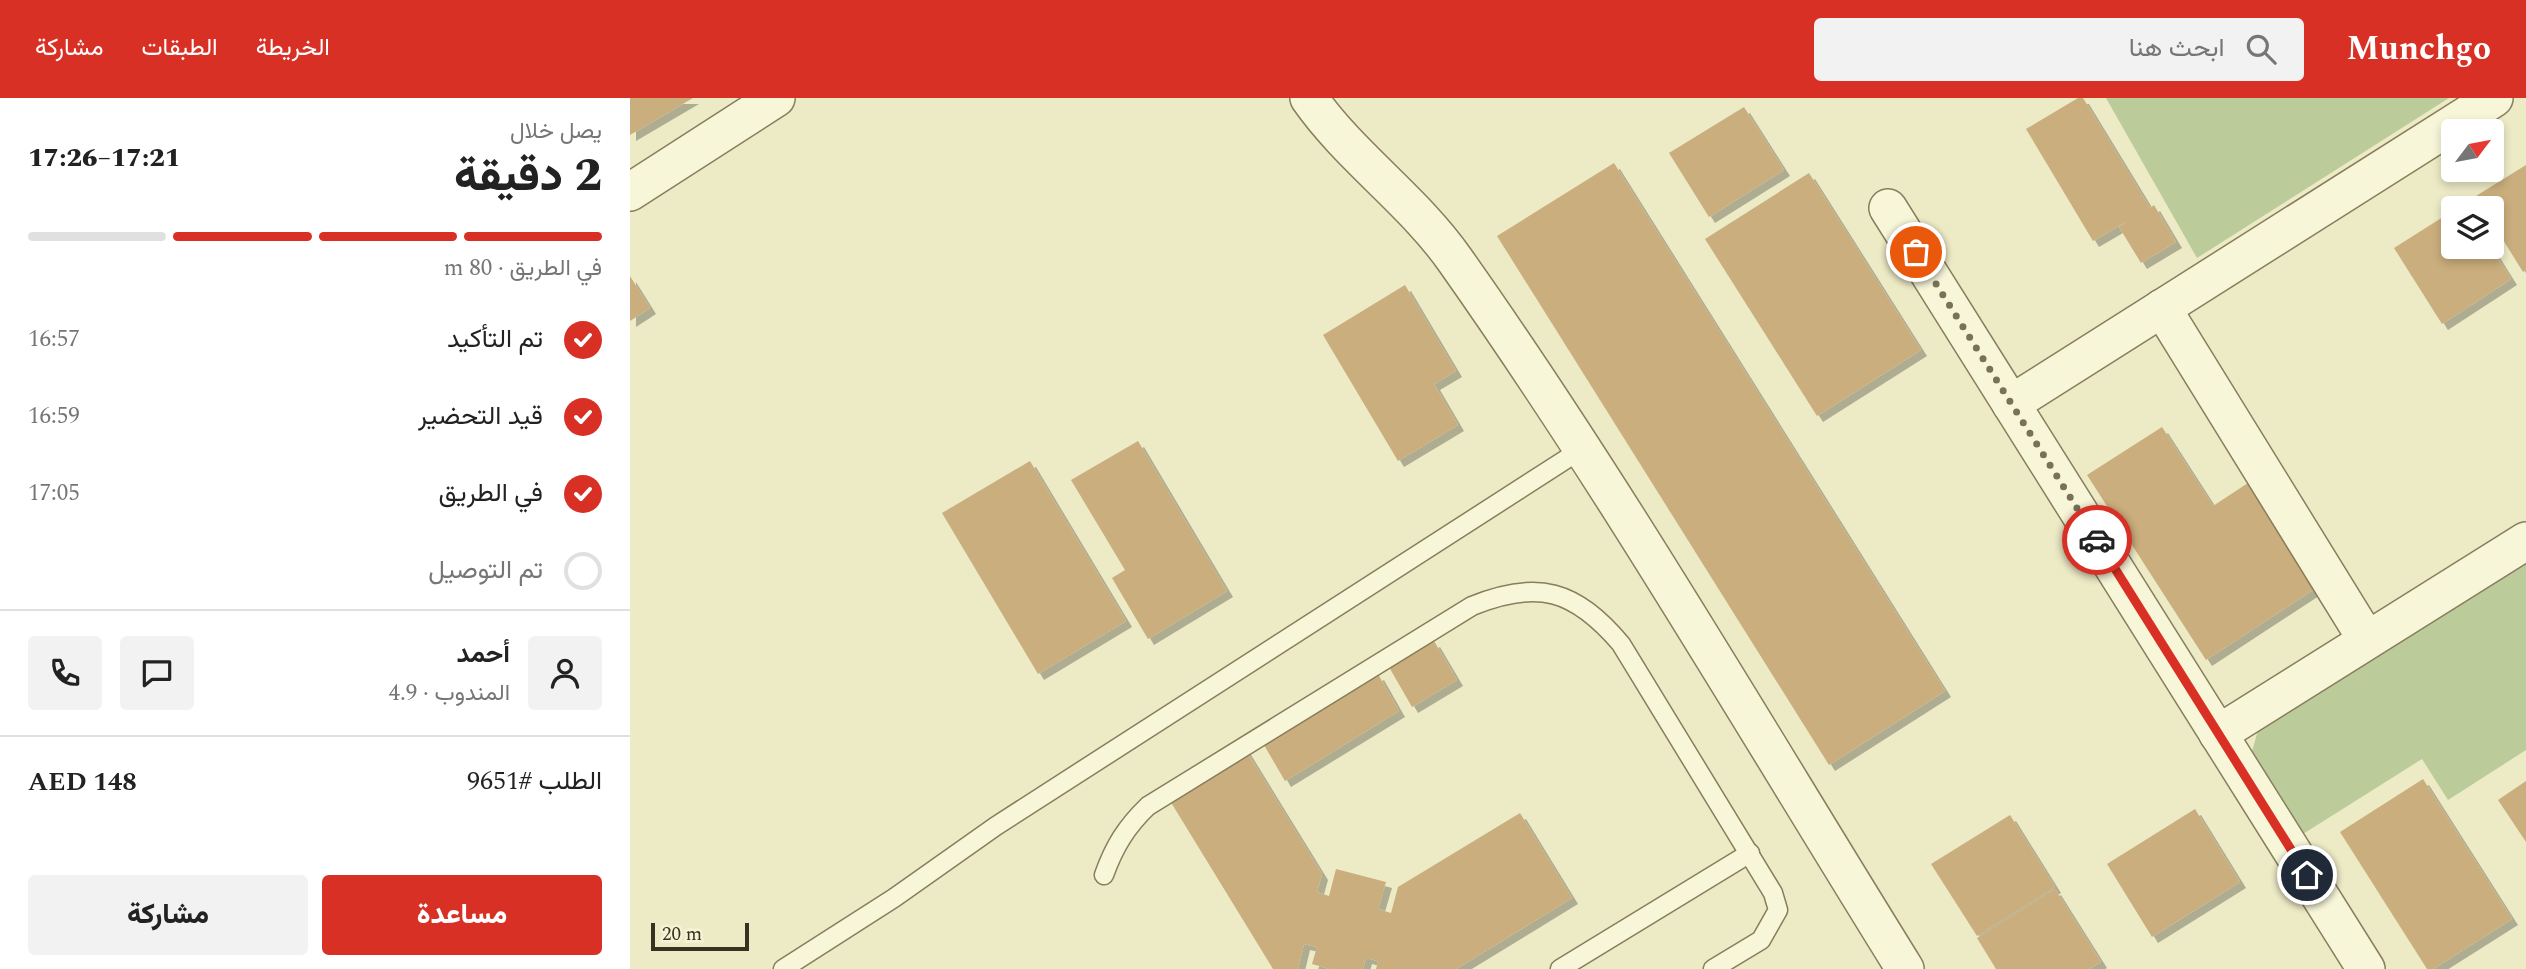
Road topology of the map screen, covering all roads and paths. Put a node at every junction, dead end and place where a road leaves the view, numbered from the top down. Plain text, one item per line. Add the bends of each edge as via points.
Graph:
1 (776, 98) edge
2 (1309, 98) edge
3 (2494, 98) edge
4 (630, 192) edge
5 (1888, 208) dead end
6 (2162, 309) junction
7 (2011, 404) junction
8 (1582, 449) junction
9 (2526, 541) edge
10 (2367, 640) junction
11 (2218, 734) junction
12 (1750, 853) junction
13 (1104, 875) dead end
14 (783, 969) edge
15 (1560, 969) edge
16 (1713, 969) edge
17 (1905, 969) edge
18 (2366, 969) edge

1 - 4 street
2 - 8 street via 1326,122 1421,217 1453,257
3 - 6 street
5 - 7 street
6 - 7 street
6 - 10 street
7 - 11 street
8 - 14 lane via 996,826
8 - 17 street
9 - 10 street
10 - 11 street
11 - 18 street
12 - 13 lane via 1620,644 1599,618 1570,599 1537,591 1503,593 1472,606 1148,806 1121,837
12 - 15 lane
12 - 16 lane via 1778,910 1761,940

